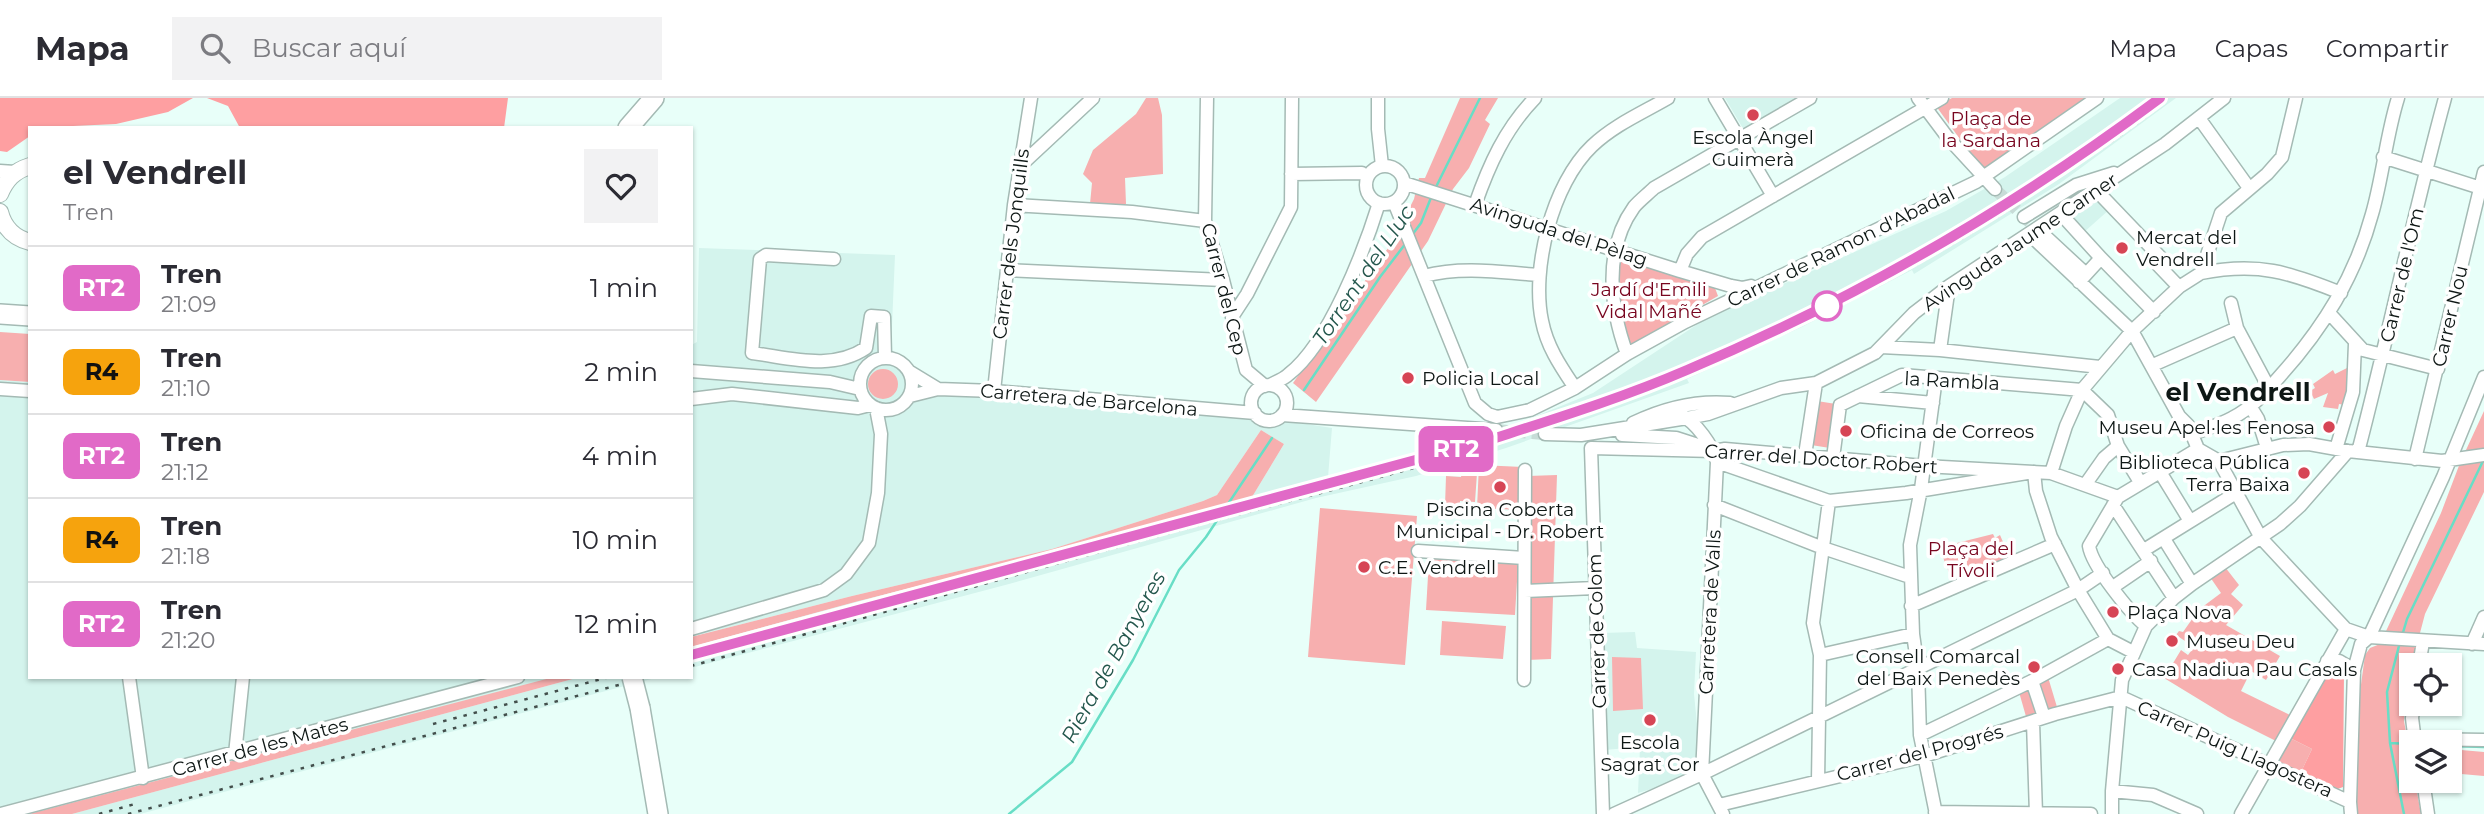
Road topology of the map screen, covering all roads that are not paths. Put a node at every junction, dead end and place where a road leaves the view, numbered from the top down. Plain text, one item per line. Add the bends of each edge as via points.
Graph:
1 (654, 98) edge
2 (666, 98) edge
3 (1031, 98) edge
4 (1093, 98) edge
5 (1207, 98) edge
6 (1292, 98) edge
7 (1378, 98) edge
8 (1535, 98) edge
9 (1668, 98) edge
10 (1715, 98) edge
11 (1810, 98) edge
12 (1942, 98) edge
13 (2096, 98) edge
14 (2224, 98) edge
15 (2296, 98) edge
16 (2398, 98) edge
17 (2445, 98) edge
18 (1922, 103) edge
19 (2199, 118) junction
20 (630, 126) edge
21 (648, 126) edge
22 (1740, 139) junction
23 (2383, 157) junction
24 (1020, 166) junction
25 (1382, 166) junction
26 (15, 170) edge
27 (2426, 170) junction
28 (2124, 171) junction
29 (1363, 173) dead end
30 (2484, 173) edge
31 (1291, 174) junction
32 (1983, 177) junction
33 (1410, 185) junction
34 (2249, 188) junction
35 (2482, 188) edge
36 (1994, 189) tunnel mouth
37 (2096, 190) junction
38 (0, 193) edge
39 (1773, 196) junction
40 (1394, 202) junction
41 (1379, 203) junction
42 (1014, 205) junction
43 (1475, 205) junction
44 (0, 212) edge
45 (2060, 213) junction
46 (2024, 217) dead end
47 (1205, 221) junction
48 (1549, 229) junction
49 (2029, 234) junction
50 (2045, 236) tunnel mouth
51 (28, 241) edge
52 (1617, 251) junction
53 (2101, 258) junction
54 (835, 259) dead end
55 (1007, 270) junction
56 (1680, 271) junction
57 (2201, 273) junction
58 (1539, 275) junction
59 (1424, 276) junction
60 (2082, 278) junction
61 (1223, 280) junction
62 (1713, 281) junction
63 (1768, 281) junction
64 (1949, 286) junction
65 (2179, 287) junction
66 (2341, 293) junction
67 (1732, 298) junction
68 (2231, 303) dead end
69 (2154, 312) junction
70 (0, 314) edge
71 (2330, 314) junction
72 (28, 316) edge
73 (1232, 317) junction
74 (0, 322) edge
75 (28, 325) edge
76 (2237, 328) junction
77 (2132, 331) junction
78 (2355, 344) junction
79 (1881, 346) junction
80 (1940, 350) junction
81 (752, 353) junction
82 (1627, 354) junction
83 (2383, 356) junction
84 (885, 358) junction
85 (2153, 365) junction
86 (2101, 367) junction
87 (2438, 369) junction
88 (693, 371) edge
89 (910, 372) junction
90 (862, 373) junction
91 (752, 374) junction
92 (1289, 374) junction
93 (2484, 377) edge
94 (1936, 378) junction
95 (830, 382) junction
96 (1816, 383) junction
97 (1267, 385) junction
98 (1575, 388) junction
99 (2269, 388) junction
100 (0, 389) edge
101 (860, 389) junction
102 (938, 389) junction
103 (2082, 390) junction
104 (28, 391) edge
105 (994, 391) junction
106 (910, 396) junction
107 (1858, 396) junction
108 (1285, 397) junction
109 (693, 399) edge
110 (1933, 403) junction
111 (873, 406) junction
112 (1253, 407) junction
113 (1707, 408) junction
114 (890, 410) junction
115 (2255, 413) junction
116 (1282, 415) junction
117 (1304, 416) junction
118 (1687, 418) junction
119 (1639, 420) junction
120 (2190, 429) junction
121 (1496, 430) tunnel mouth
122 (1619, 430) junction
123 (881, 434) junction
124 (1545, 435) tunnel mouth
125 (1581, 435) junction
126 (1698, 439) junction
127 (2118, 446) junction
128 (1591, 448) joint
129 (2267, 448) junction
130 (2197, 450) junction
131 (2348, 451) junction
132 (1805, 455) junction
133 (2484, 455) edge
134 (1715, 456) junction
135 (1833, 458) junction
136 (2453, 458) junction
137 (2415, 459) junction
138 (2217, 460) junction
139 (1924, 466) junction
140 (1525, 470) dead end
141 (2034, 472) junction
142 (2160, 472) junction
143 (2051, 473) junction
144 (2140, 482) junction
145 (2085, 485) junction
146 (1921, 489) junction
147 (2236, 493) junction
148 (1829, 501) junction
149 (2115, 501) junction
150 (1714, 505) junction
151 (2190, 521) junction
152 (2261, 538) junction
153 (2164, 539) junction
154 (2055, 544) junction
155 (1823, 548) junction
156 (1418, 551) dead end
157 (2147, 556) junction
158 (1524, 558) junction
159 (2103, 573) junction
160 (1910, 577) junction
161 (2192, 584) junction
162 (2113, 587) junction
163 (1595, 588) junction
164 (2078, 590) junction
165 (1525, 591) junction
166 (2174, 598) junction
167 (1911, 606) junction
168 (2484, 617) edge
169 (2146, 626) junction
170 (693, 628) edge
171 (2346, 629) junction
172 (1913, 634) junction
173 (2374, 637) junction
174 (2108, 639) junction
175 (2420, 641) junction
176 (2478, 644) edge
177 (2133, 652) junction
178 (2420, 653) edge
179 (1820, 655) junction
180 (2327, 661) junction
181 (1917, 669) junction
182 (2354, 670) junction
183 (129, 679) edge
184 (243, 679) edge
185 (633, 679) edge
186 (504, 680) edge
187 (1524, 680) dead end
188 (2032, 681) junction
189 (2120, 697) junction
190 (1818, 716) junction
191 (2039, 720) junction
192 (1920, 735) junction
193 (2462, 740) edge
194 (2484, 740) edge
195 (234, 754) junction
196 (1924, 756) junction
197 (2268, 764) junction
198 (1702, 774) junction
199 (143, 778) junction
200 (1818, 781) junction
201 (2112, 791) junction
202 (2425, 793) edge
203 (2350, 808) edge
204 (1721, 809) edge
205 (1936, 813) edge
206 (2036, 813) edge
207 (1, 814) edge
208 (658, 814) edge
209 (1603, 814) edge
210 (1614, 814) edge
211 (2091, 814) edge
212 (2112, 814) edge
213 (2197, 814) edge
214 (2241, 814) edge
215 (2428, 814) edge

1 - 20 highway
2 - 21 highway
3 - 24 street, Carrer dels Jonquills
4 - 24 street
5 - 47 street, Carrer del Cep
6 - 31 street
7 - 25 street
8 - 43 street via 1500,145
9 - 48 street via 1615,127 1591,147 1573,169
10 - 22 street
11 - 22 street
12 - 18 street
13 - 32 street, Carrer de Ramon d'Abadal
14 - 19 street, Avinguda Jaume Carner
15 - 34 street via 2282,157
16 - 23 street
17 - 27 street, Carrer de l'Om
18 - 32 street
18 - 39 street
19 - 28 street, Avinguda Jaume Carner
19 - 34 street
22 - 39 street
22 - 52 street via 1654,188 1626,220
23 - 27 street
23 - 66 street via 2372,214
24 - 42 street, Carrer dels Jonquills
25 - 33 street via 1394,168
25 - 41 street via 1366,180 1367,192
26 - 38 main road
27 - 35 street
27 - 83 street, Carrer de l'Om
28 - 37 street, Avinguda Jaume Carner
28 - 46 street via 2076,185
29 - 31 street
30 - 35 street, Carrer Nou
31 - 73 street via 1291,207
32 - 36 street
32 - 63 street, Carrer de Ramon d'Abadal
33 - 40 street
33 - 43 street, Avinguda del Pèlag
34 - 57 street via 2221,213
35 - 87 street, Carrer Nou
37 - 45 street, Avinguda Jaume Carner
37 - 65 street via 2163,260 2158,265
39 - 56 street via 1702,237
40 - 41 street
40 - 59 street, Carrer de Ramon d'Abadal
41 - 92 street via 1346,290 1320,336
42 - 47 street
42 - 55 street, Carrer dels Jonquills
43 - 48 street, Avinguda del Pèlag
44 - 51 main road via 10,232
45 - 49 street, Avinguda Jaume Carner
45 - 53 street
47 - 61 street, Carrer del Cep
48 - 52 street, Avinguda del Pèlag
48 - 58 street
49 - 60 street
49 - 64 street, Avinguda Jaume Carner
50 - 60 street
52 - 56 street, Avinguda del Pèlag
52 - 82 street via 1613,305
53 - 60 street
53 - 69 street
54 - 81 street via 766,255 760,259
55 - 61 street
55 - 105 street, Carrer dels Jonquills
56 - 62 street, Avinguda del Pèlag
57 - 65 street
57 - 66 street via 2276,270
58 - 59 street via 1444,270
58 - 98 street via 1542,321 1549,344
59 - 98 street, Carrer de Ramon d'Abadal via 1481,410 1497,417 1530,410
60 - 77 street
61 - 73 street, Carrer del Cep
62 - 63 street, Avinguda del Pèlag via 1742,288
62 - 67 street, Avinguda del Pèlag
63 - 67 street, Carrer de Ramon d'Abadal
64 - 79 street, Avinguda Jaume Carner
64 - 80 street
65 - 69 street
66 - 71 street
67 - 82 street, Carrer de Ramon d'Abadal
68 - 76 street
69 - 77 street
70 - 72 highway
71 - 78 street
71 - 99 street
73 - 97 street, Carrer del Cep via 1245,370
74 - 75 main road
76 - 85 street
76 - 99 street
77 - 85 street
77 - 86 street
78 - 83 street
78 - 131 street
79 - 80 street, la Rambla
79 - 96 street, Avinguda Jaume Carner
80 - 86 street, la Rambla
81 - 84 street via 831,362 853,357 866,348 871,316 884,317
81 - 91 street
82 - 98 street, Carrer de Ramon d'Abadal
83 - 87 street
83 - 131 street, Carrer de l'Om
84 - 89 street via 895,359
84 - 90 street via 867,365
85 - 120 street
86 - 103 street
87 - 137 street, Carrer Nou
88 - 91 street
89 - 102 street, Carretera de Barcelona
89 - 106 street
90 - 95 street
90 - 101 street
91 - 95 street
92 - 97 street
92 - 108 street
93 - 136 street
94 - 103 street, la Rambla
94 - 107 street, la Rambla via 1902,374
94 - 110 street
95 - 101 street
96 - 113 street, Avinguda Jaume Carner
96 - 132 street
97 - 108 street
97 - 112 street via 1255,391
99 - 115 street
100 - 104 street
101 - 111 street
102 - 105 street, Carretera de Barcelona
102 - 106 street, Carretera de Barcelona
103 - 127 street via 2108,415
103 - 143 street
105 - 112 street, Carretera de Barcelona via 1240,411
106 - 114 street via 902,406
107 - 110 street
107 - 135 street, la Rambla via 1840,405
108 - 116 street
108 - 117 street
109 - 111 street via 732,394
110 - 139 street
111 - 114 street
111 - 123 street
112 - 116 street via 1268,421
113 - 118 street
113 - 119 street via 1670,408
113 - 126 street
114 - 123 street
115 - 120 street
115 - 129 street
116 - 117 street
117 - 121 street
118 - 119 street via 1669,415
118 - 122 street
118 - 126 street via 1687,429
119 - 122 street
120 - 130 street
122 - 125 street
123 - 170 street via 878,494 869,543 846,575 824,590
124 - 125 street
125 - 126 street
126 - 134 street
127 - 144 street
127 - 145 street
128 - 134 street, Carrer del Doctor Robert
128 - 163 street, Carrer de Colom
129 - 131 street via 2309,444
129 - 138 street
130 - 138 street
130 - 142 street
131 - 137 street
131 - 152 street via 2300,506
132 - 134 street, Carrer del Doctor Robert via 1725,449
132 - 135 street, Carrer del Doctor Robert
133 - 136 street
134 - 148 street
134 - 150 street, Carretera de Valls
135 - 139 street, Carrer del Doctor Robert
136 - 137 street
136 - 173 street
138 - 147 street
139 - 141 street, Carrer del Doctor Robert
139 - 146 street
140 - 158 street
141 - 143 street, Carrer del Doctor Robert
141 - 146 street
141 - 154 street
142 - 144 street
142 - 151 street
143 - 145 street, Carrer del Doctor Robert
144 - 149 street
145 - 149 street, Carrer del Doctor Robert
146 - 148 street
146 - 160 street via 1910,545
147 - 151 street
147 - 152 street
148 - 155 street
149 - 157 street
149 - 159 street via 2089,546
150 - 155 street
150 - 198 street, Carretera de Valls
151 - 153 street
152 - 161 street
152 - 171 street
153 - 157 street
153 - 161 street
154 - 164 street
154 - 167 street
155 - 160 street
155 - 179 street via 1813,623
156 - 158 street
157 - 162 street
157 - 166 street
158 - 165 street
159 - 162 street
159 - 164 street
160 - 167 street
161 - 166 street
162 - 169 street
163 - 165 street
163 - 209 street, Carrer de Colom
164 - 174 street
164 - 181 street
165 - 187 street
166 - 169 street
167 - 172 street
168 - 176 street
169 - 177 street
171 - 173 street
171 - 180 street
172 - 179 street
172 - 181 street
173 - 175 street
173 - 182 street via 2361,644
174 - 177 street
174 - 188 street
175 - 176 street
175 - 178 street
177 - 189 street
179 - 190 street
180 - 182 street via 2339,661
180 - 197 street
181 - 190 street
181 - 192 street
182 - 203 street
183 - 199 street
184 - 195 street
185 - 208 highway, bridge
186 - 195 street, Carrer de les Mates
188 - 191 street
188 - 192 street
189 - 191 street, Carrer del Progrés
189 - 197 street, Carrer Puig Llagostera
189 - 201 street
190 - 198 street
190 - 200 street
191 - 196 street, Carrer del Progrés
191 - 206 street
192 - 196 street
193 - 194 street
195 - 199 street, Carrer de les Mates
196 - 200 street, Carrer del Progrés
196 - 205 street
197 - 203 street, Carrer Puig Llagostera
197 - 214 street
198 - 204 street
198 - 210 street
199 - 207 street, Carrer de les Mates
200 - 204 street, Carrer del Progrés
201 - 212 street
201 - 213 street via 2153,795
202 - 215 street
205 - 206 street
206 - 211 street

